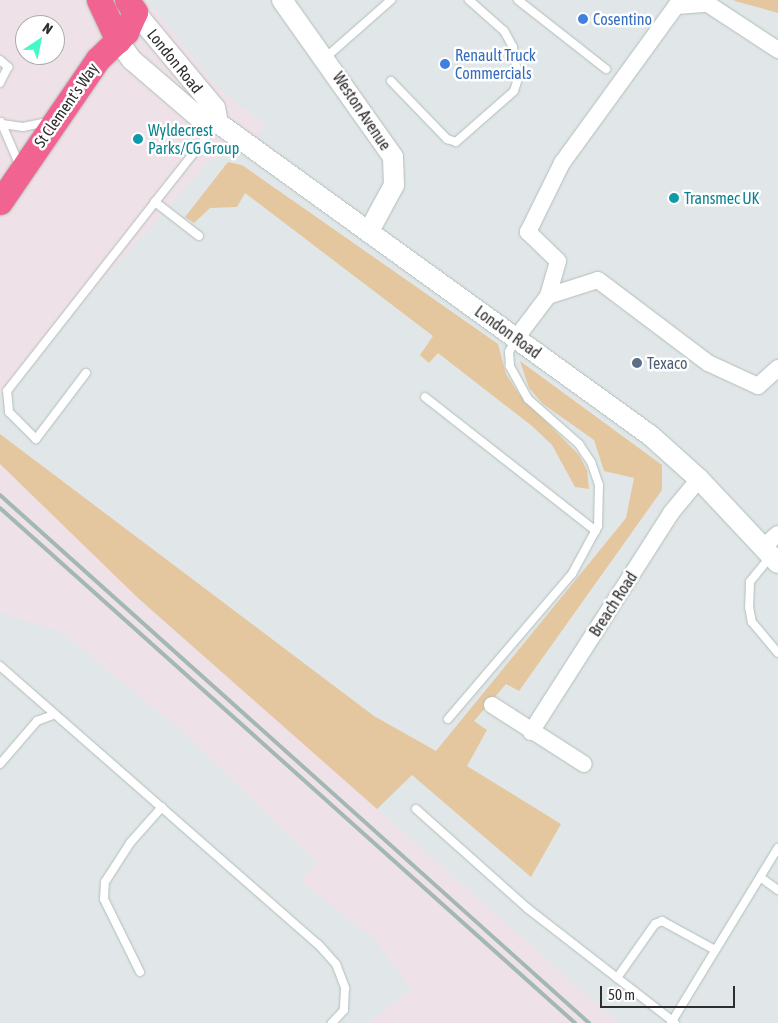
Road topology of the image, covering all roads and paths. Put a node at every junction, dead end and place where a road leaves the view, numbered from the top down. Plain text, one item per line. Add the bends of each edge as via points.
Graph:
1 (99, 0) edge
2 (282, 0) edge
3 (391, 0) edge
4 (469, 0) edge
5 (518, 0) edge
6 (131, 6) edge
7 (118, 41) junction
8 (778, 50) edge
9 (325, 58) junction
10 (0, 60) edge
11 (606, 69) dead end
12 (391, 81) dead end
13 (0, 83) edge
14 (56, 118) junction
15 (1, 123) edge
16 (218, 123) junction
17 (21, 171) junction
18 (0, 202) edge
19 (155, 202) junction
20 (369, 231) junction
21 (199, 236) dead end
22 (548, 296) junction
23 (516, 337) junction
24 (778, 368) edge
25 (86, 373) dead end
26 (425, 396) dead end
27 (699, 479) junction
28 (596, 531) junction
29 (773, 550) edge
30 (778, 653) edge
31 (0, 666) edge
32 (492, 705) dead end
33 (54, 715) junction
34 (448, 719) dead end
35 (531, 732) junction
36 (0, 764) edge
37 (584, 764) dead end
38 (162, 807) junction
39 (416, 809) dead end
40 (778, 848) edge
41 (760, 877) junction
42 (778, 890) edge
43 (716, 950) junction
44 (140, 972) dead end
45 (617, 978) junction
46 (673, 1022) edge
47 (332, 1023) edge

1 - 7 main road, London Road
2 - 9 street, Weston Avenue
3 - 9 lane
4 - 12 lane via 504,30 513,46 518,79 514,91 456,142 447,139
5 - 11 lane
6 - 7 main road, St Clement's Way
6 - 16 street, London Road via 215,108
7 - 14 main road, St Clement's Way via 98,59
7 - 16 street, London Road via 132,60 204,122
8 - 22 street via 708,4 676,6 562,163 528,232 558,261
9 - 20 street, Weston Avenue via 393,157 394,185
10 - 13 lane via 8,67
14 - 15 lane via 23,127
14 - 17 main road, St Clement's Way
15 - 17 lane
16 - 19 lane
16 - 20 street, London Road
17 - 18 main road, St Clement's Way
19 - 21 lane
19 - 25 lane via 7,391 9,412 36,439
20 - 23 street, London Road
22 - 23 street
22 - 24 street via 598,280 708,363 758,386
23 - 27 street, London Road via 651,436
23 - 28 lane via 510,352 510,366 528,400 579,444 591,462 599,485
26 - 28 lane
27 - 29 street, London Road
27 - 35 street, Breach Road via 671,512
28 - 34 lane via 572,574
29 - 30 lane via 753,576 748,596 752,622
31 - 33 lane
32 - 35 street
33 - 36 lane via 38,721
33 - 38 lane
35 - 37 street
38 - 44 lane via 130,843 104,882 104,899
38 - 47 lane via 336,964 345,988 344,1010
39 - 45 lane via 527,908
40 - 41 lane
41 - 42 lane
41 - 43 lane
43 - 45 lane via 662,921 655,924
43 - 46 lane
45 - 46 lane

